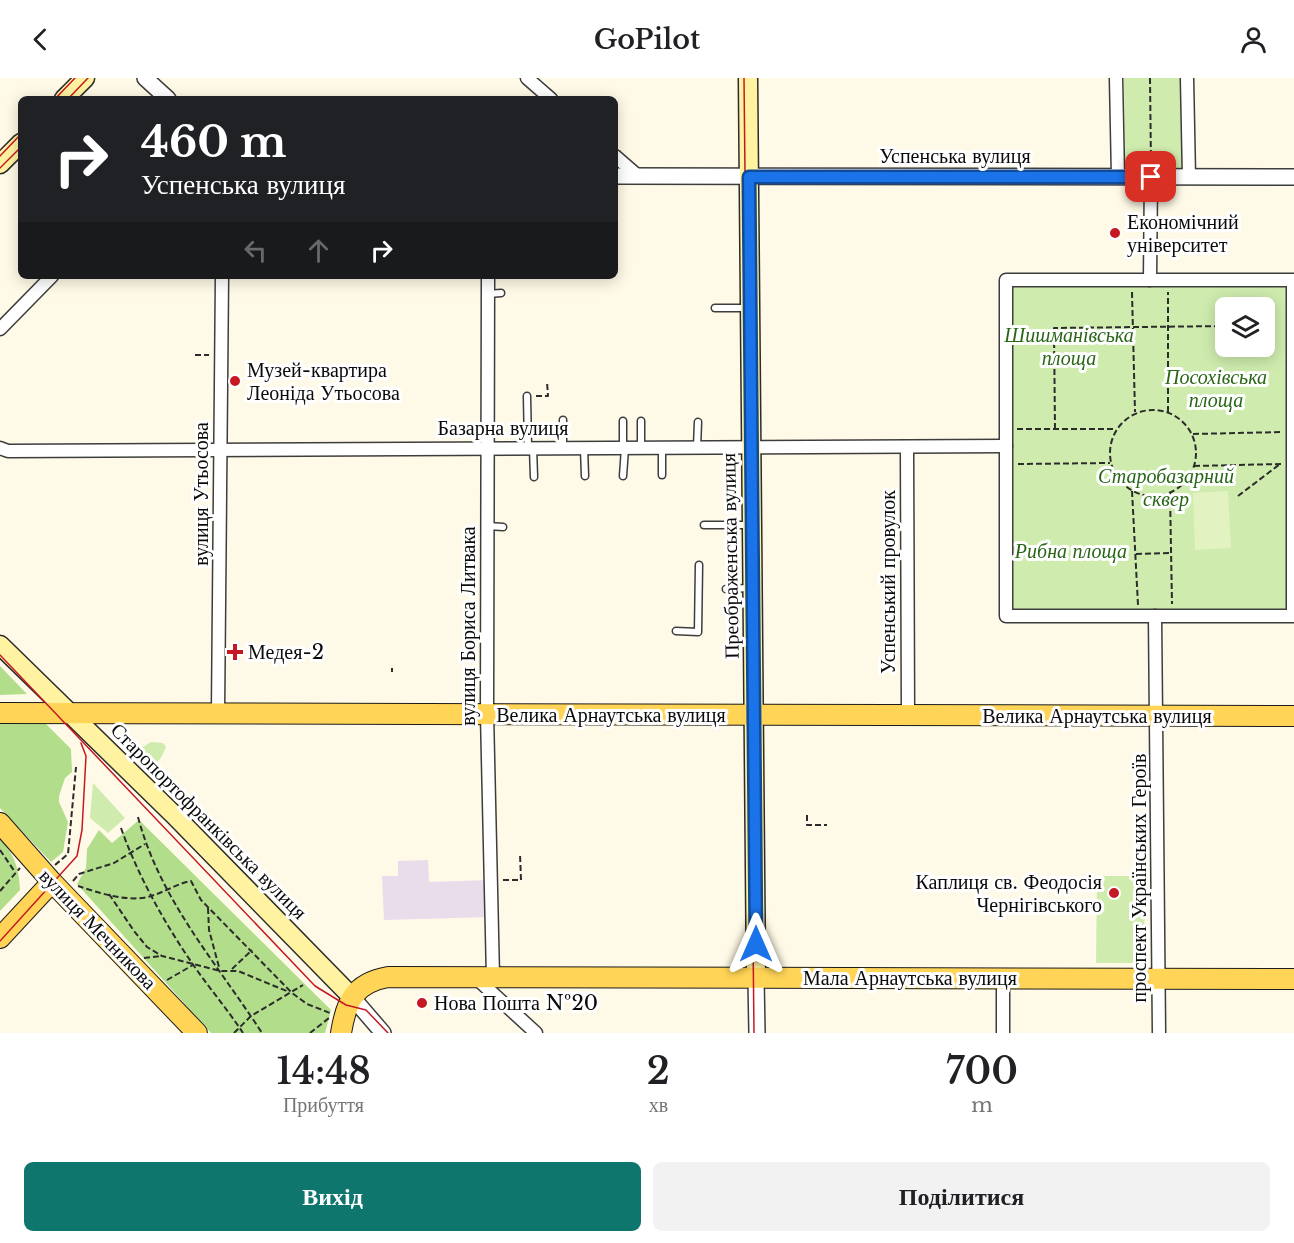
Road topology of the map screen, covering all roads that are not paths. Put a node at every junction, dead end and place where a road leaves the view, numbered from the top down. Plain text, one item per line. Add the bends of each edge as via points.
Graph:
1 (85, 78) edge
2 (145, 78) edge
3 (527, 78) edge
4 (748, 78) edge
5 (1116, 78) edge
6 (1187, 78) edge
7 (67, 96) edge
8 (165, 96) edge
9 (548, 96) edge
10 (18, 146) edge
11 (618, 159) edge
12 (0, 164) edge
13 (618, 176) edge
14 (638, 176) junction
15 (749, 177) junction
16 (1118, 177) junction
17 (1151, 177) junction
18 (1189, 177) junction
19 (1294, 177) edge
20 (49, 279) edge
21 (222, 279) edge
22 (488, 279) edge
23 (1150, 280) junction
24 (501, 293) dead end
25 (488, 294) junction
26 (715, 308) dead end
27 (750, 308) junction
28 (0, 329) edge
29 (527, 396) road end
30 (563, 420) dead end
31 (623, 421) dead end
32 (641, 421) dead end
33 (698, 422) dead end
34 (1293, 439) edge
35 (1006, 446) junction
36 (488, 447) junction
37 (530, 447) junction
38 (563, 447) junction
39 (907, 447) junction
40 (0, 448) edge
41 (220, 448) junction
42 (584, 448) junction
43 (624, 448) junction
44 (641, 448) junction
45 (662, 448) junction
46 (698, 448) junction
47 (751, 448) junction
48 (1293, 464) edge
49 (662, 475) dead end
50 (585, 476) dead end
51 (623, 476) dead end
52 (534, 477) dead end
53 (704, 525) dead end
54 (752, 525) junction
55 (488, 526) junction
56 (503, 526) dead end
57 (699, 564) dead end
58 (753, 588) junction
59 (726, 589) dead end
60 (1155, 616) junction
61 (676, 632) dead end
62 (0, 645) edge
63 (218, 712) junction
64 (0, 713) edge
65 (68, 713) junction
66 (487, 714) junction
67 (754, 716) junction
68 (908, 716) junction
69 (1158, 716) junction
70 (1294, 716) edge
71 (0, 823) edge
72 (54, 873) junction
73 (0, 938) edge
74 (484, 977) junction
75 (1003, 977) junction
76 (1160, 977) junction
77 (756, 979) junction
78 (1294, 979) edge
79 (352, 997) junction
80 (197, 1033) edge
81 (341, 1033) edge
82 (383, 1033) edge
83 (536, 1033) edge
84 (757, 1033) edge
85 (1003, 1033) edge
86 (1159, 1033) edge

1 - 7 main road
2 - 8 street
3 - 9 street
4 - 15 main road, Преображенська вулиця
5 - 16 street
6 - 18 street
10 - 12 main road
11 - 14 street
13 - 14 street, Успенська вулиця
14 - 15 street, Успенська вулиця
15 - 16 street, Успенська вулиця
15 - 27 main road, Преображенська вулиця
16 - 17 street, Успенська вулиця
17 - 18 street, Успенська вулиця
17 - 23 street
18 - 19 street, Успенська вулиця
20 - 28 street
21 - 41 street, вулиця Утьосова
22 - 25 street, вулиця Бориса Литвака
23 - 34 street via 1293,280
23 - 35 street via 1006,280
24 - 25 lane
25 - 36 street, вулиця Бориса Литвака
26 - 27 lane
27 - 47 main road, Преображенська вулиця
29 - 37 lane
30 - 38 lane
31 - 43 lane
32 - 44 lane
33 - 46 lane
34 - 48 street
35 - 39 street, Базарна вулиця
35 - 60 street via 1006,616
36 - 37 street, Базарна вулиця
36 - 41 street, Базарна вулиця
36 - 55 street, вулиця Бориса Литвака
37 - 38 street, Базарна вулиця
37 - 52 lane
38 - 42 street, Базарна вулиця
39 - 47 street, Базарна вулиця
39 - 68 street, Успенський провулок
40 - 41 street, Базарна вулиця
41 - 63 street, вулиця Утьосова
42 - 43 street, Базарна вулиця
42 - 50 lane
43 - 44 street, Базарна вулиця
43 - 51 lane
44 - 45 street, Базарна вулиця
45 - 46 street, Базарна вулиця
45 - 49 lane
46 - 47 street, Базарна вулиця
47 - 54 main road, Преображенська вулиця
48 - 60 street via 1293,616
53 - 54 lane
54 - 58 main road, Преображенська вулиця
55 - 56 lane
55 - 66 street, вулиця Бориса Литвака via 493,563
57 - 61 lane via 702,588 698,632
58 - 59 lane
58 - 67 main road, Преображенська вулиця
60 - 69 street, проспект Українських Героїв
62 - 65 main road, Старопортофранківська вулиця
63 - 65 main road, Велика Арнаутська вулиця
63 - 66 main road, Велика Арнаутська вулиця
64 - 65 main road, Велика Арнаутська вулиця
65 - 79 main road, Старопортофранківська вулиця
66 - 67 main road, Велика Арнаутська вулиця
66 - 74 street, вулиця Бориса Литвака via 491,880
67 - 68 main road, Велика Арнаутська вулиця
67 - 77 main road, Преображенська вулиця
68 - 69 main road, Велика Арнаутська вулиця
69 - 70 main road, Велика Арнаутська вулиця
69 - 76 street, проспект Українських Героїв
71 - 72 main road, вулиця Мечникова via 30,857
72 - 73 main road
72 - 80 main road, вулиця Мечникова
74 - 77 main road, Мала Арнаутська вулиця
74 - 79 main road, Мала Арнаутська вулиця via 388,977 370,982
74 - 83 street
75 - 76 main road, Мала Арнаутська вулиця
75 - 77 main road, Мала Арнаутська вулиця
75 - 85 street
76 - 78 main road, Мала Арнаутська вулиця
76 - 86 street, проспект Українських Героїв
77 - 84 street, Преображенська вулиця
79 - 81 main road via 346,1005
79 - 82 street, Старопортофранківська вулиця

